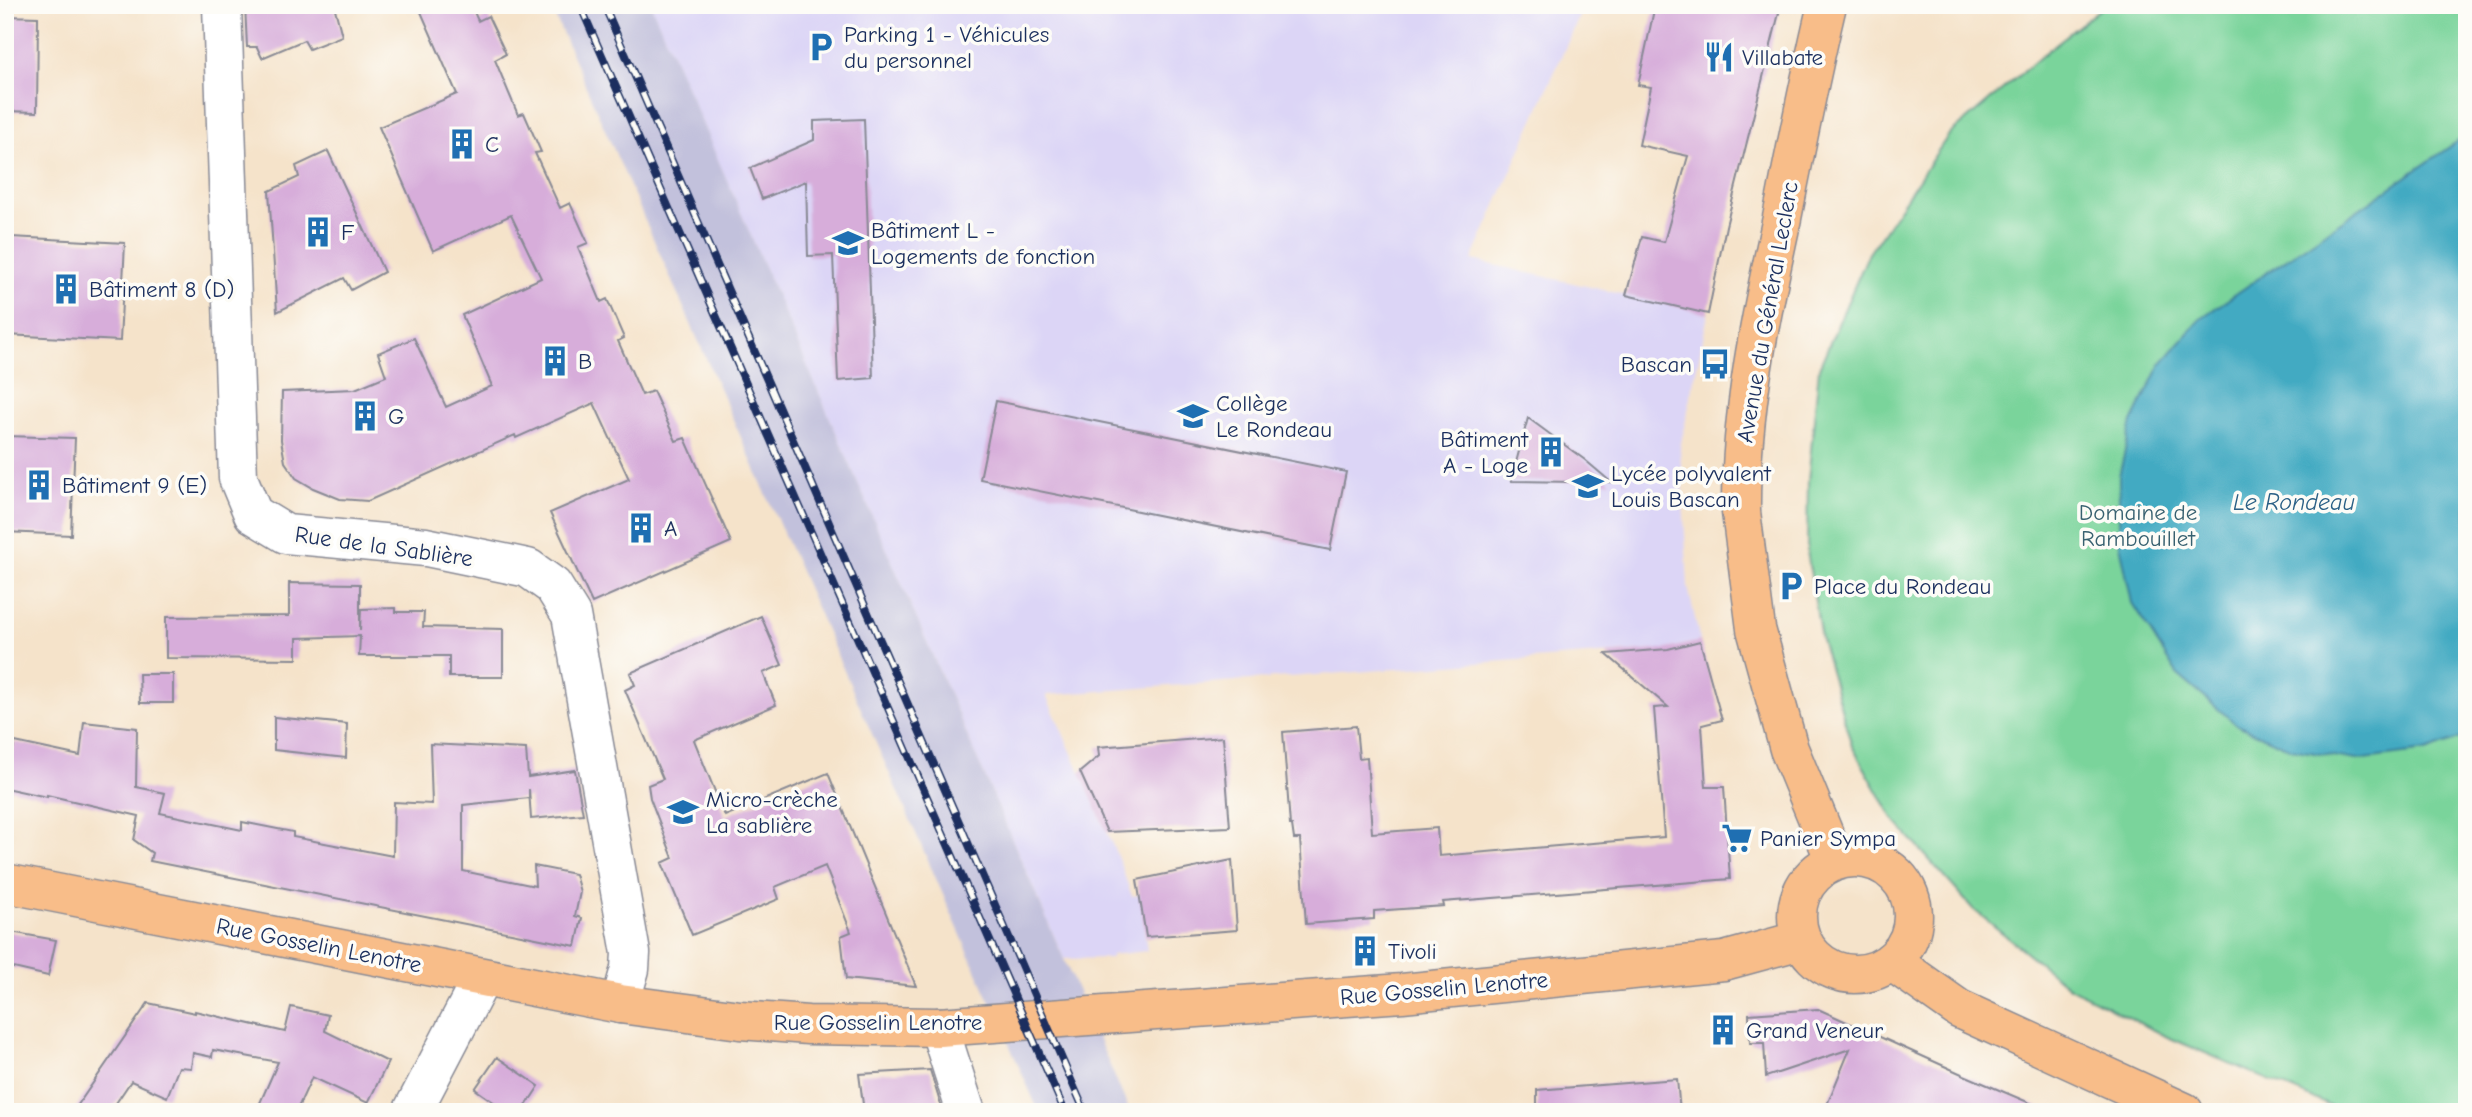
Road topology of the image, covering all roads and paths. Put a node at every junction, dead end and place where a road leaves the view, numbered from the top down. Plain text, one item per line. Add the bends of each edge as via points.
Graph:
1 (222, 5) edge
2 (1827, 5) edge
3 (1835, 861) junction
4 (5, 883) edge
5 (1801, 940) junction
6 (1891, 961) junction
7 (482, 978) junction
8 (620, 1004) junction
9 (939, 1027) junction
10 (412, 1112) edge
11 (966, 1112) edge
12 (2184, 1112) edge

1 - 8 street, Rue de la Sablière via 238,478 253,514 286,534 426,547 527,568 553,586 570,615 631,953
2 - 3 main road, Avenue du Général Leclerc via 1751,380 1741,503 1756,629 1789,748
3 - 5 main road via 1806,884 1798,901
3 - 6 main road via 1874,861 1891,870 1904,885 1912,903 1912,921 1908,940
4 - 7 main road, Rue Gosselin Lenotre
5 - 6 main road via 1826,968 1845,974 1864,974
5 - 9 main road, Rue Gosselin Lenotre via 1724,961 1402,993
6 - 12 main road via 1959,1009
7 - 8 main road, Rue Gosselin Lenotre
7 - 10 street
8 - 9 main road, Rue Gosselin Lenotre via 808,1025
9 - 11 street

